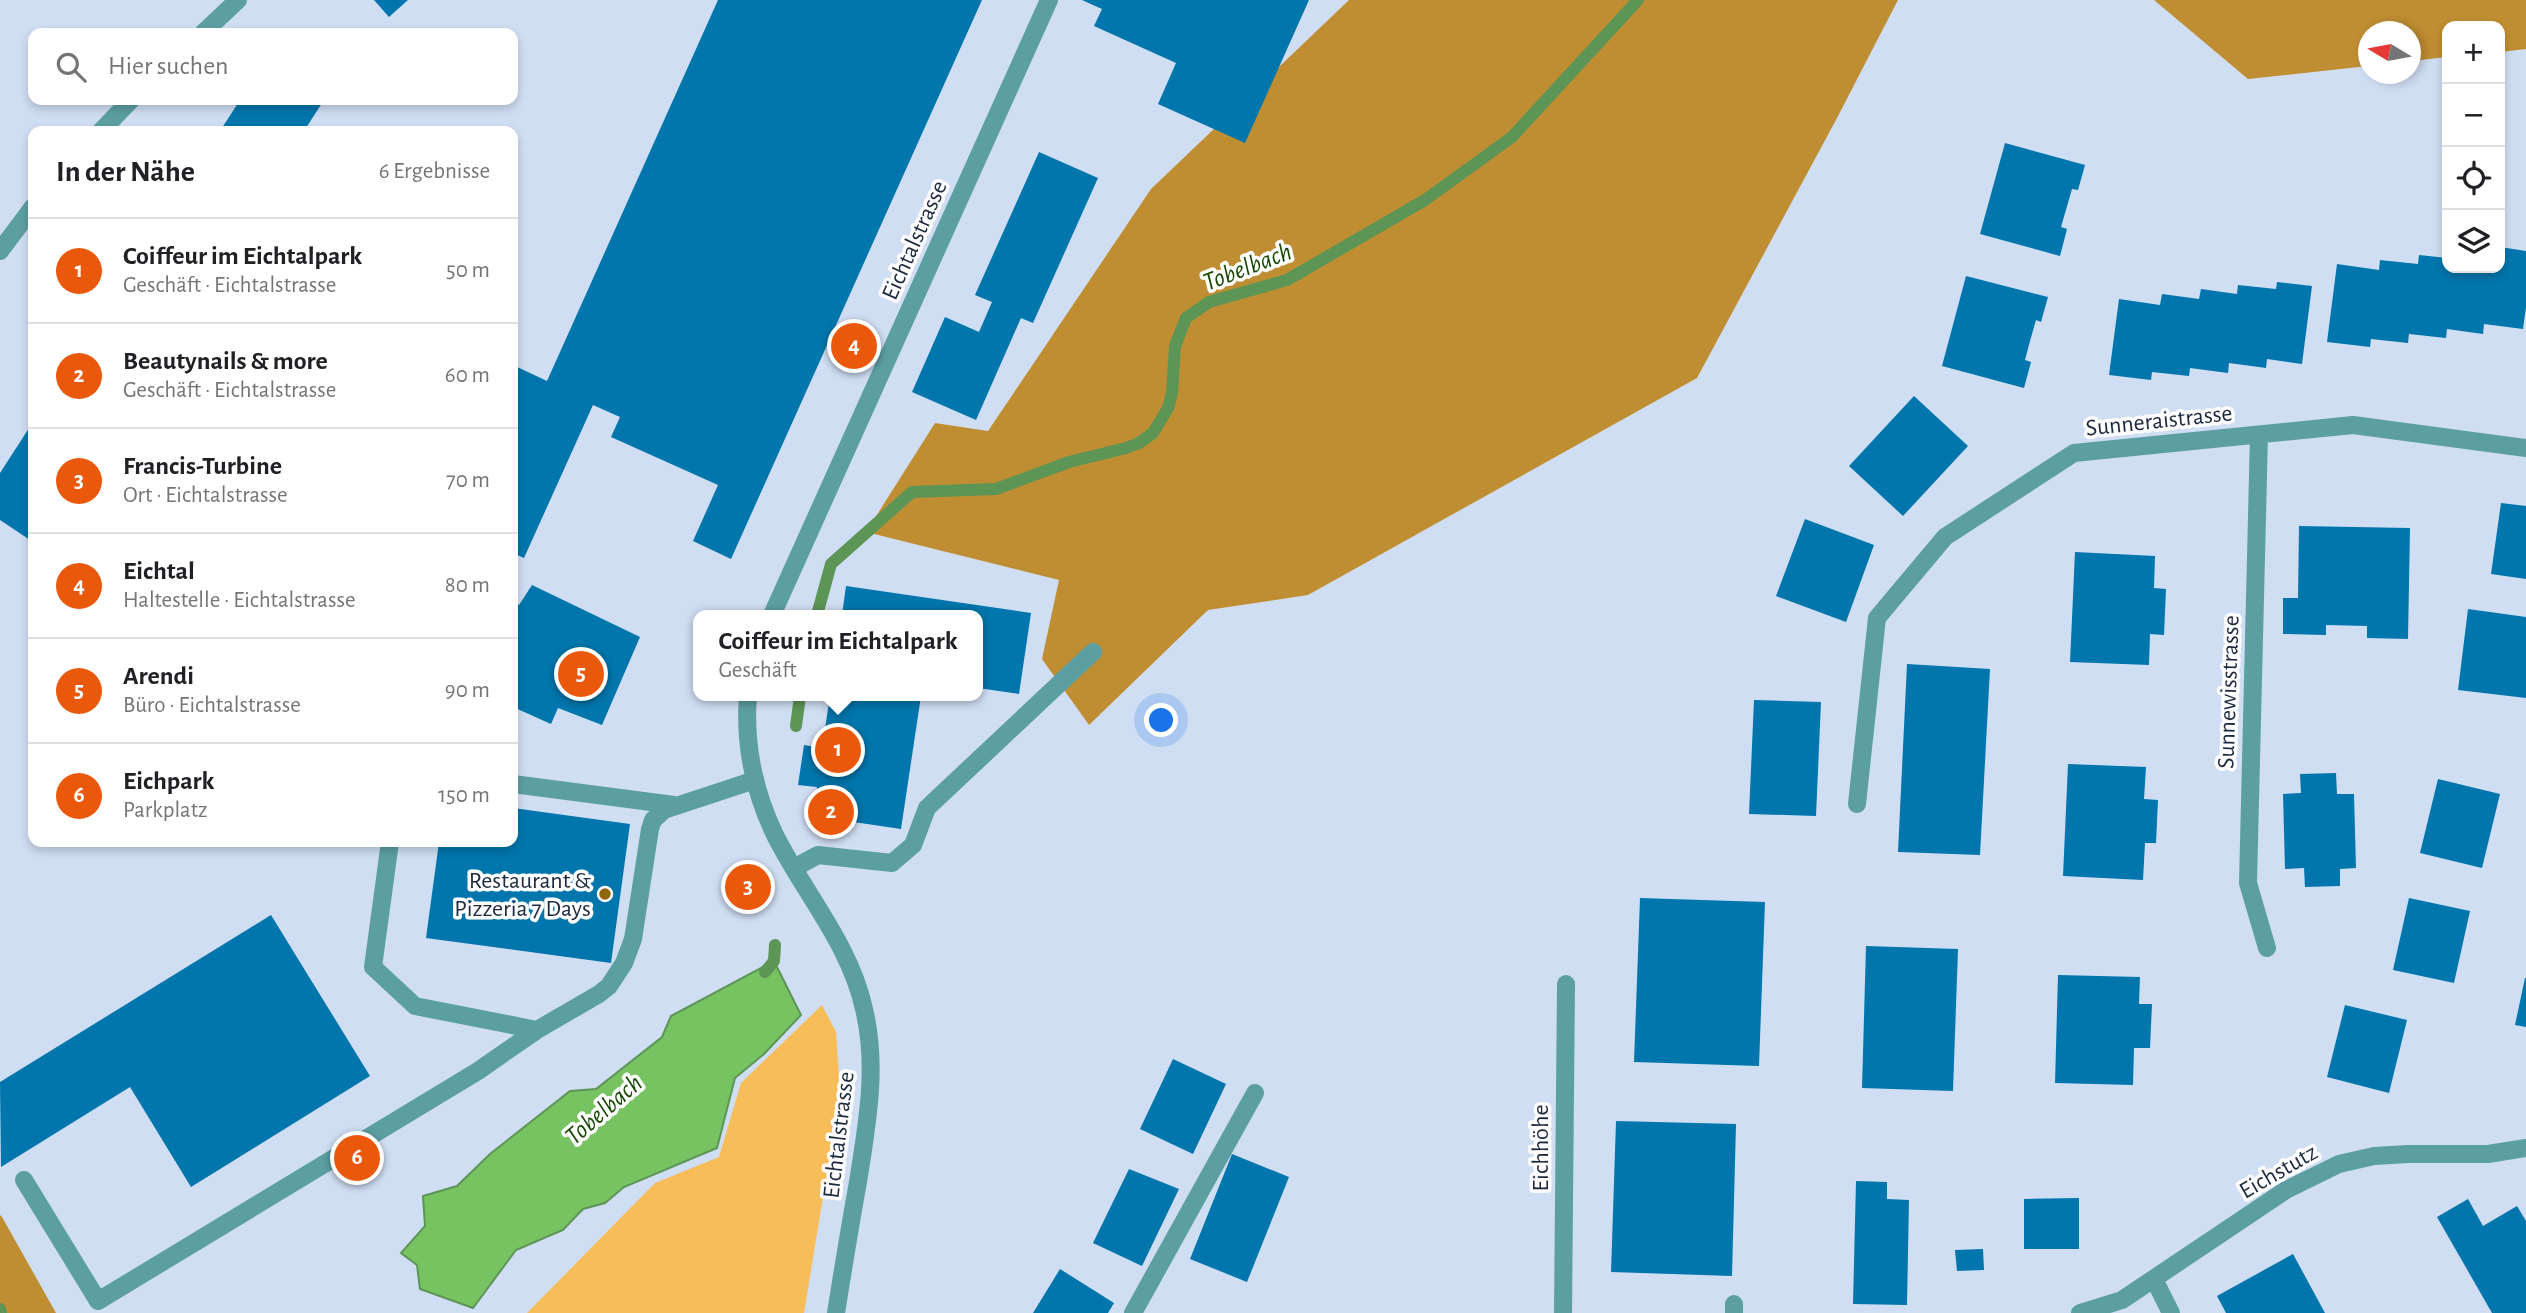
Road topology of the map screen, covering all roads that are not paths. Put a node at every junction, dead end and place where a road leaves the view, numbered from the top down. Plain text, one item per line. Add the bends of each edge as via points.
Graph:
1 (238, 0) edge
2 (1049, 0) edge
3 (208, 28) edge
4 (126, 105) edge
5 (106, 126) edge
6 (28, 214) edge
7 (0, 251) edge
8 (2259, 435) junction
9 (2526, 448) edge
10 (774, 610) edge
11 (1093, 652) dead end
12 (748, 701) edge
13 (755, 780) junction
14 (518, 785) edge
15 (1857, 804) dead end
16 (674, 805) junction
17 (389, 847) edge
18 (794, 868) junction
19 (2267, 948) dead end
20 (1566, 984) dead end
21 (537, 1030) junction
22 (1255, 1093) dead end
23 (2526, 1148) edge
24 (24, 1181) dead end
25 (2154, 1279) junction
26 (836, 1313) edge
27 (1133, 1313) edge
28 (1563, 1313) edge
29 (2080, 1313) edge
30 (2171, 1313) edge

1 - 3 street
2 - 10 street, Eichtalstrasse
4 - 5 street
6 - 7 street
8 - 9 street, Sunneraistrasse via 2353,425
8 - 15 street, Sunneraistrasse via 2074,453 1945,537 1877,618
8 - 19 street, Sunnewisstrasse via 2248,883
11 - 18 street via 927,808 913,845 892,863 818,855
12 - 13 street, Eichtalstrasse via 747,741
13 - 16 street
13 - 18 street, Eichtalstrasse via 774,833
14 - 16 street
16 - 21 street via 658,814 650,829 633,939 624,963 599,994
17 - 21 street via 373,967 415,1006
18 - 26 street, Eichtalstrasse via 854,976 872,1057 870,1106
20 - 28 street, Eichhöhe
21 - 24 street via 478,1071 98,1301
22 - 27 street
23 - 25 street, Eichstutz via 2488,1154 2374,1156 2339,1164 2286,1190
25 - 29 street, Eichstutz via 2122,1300
25 - 30 street

